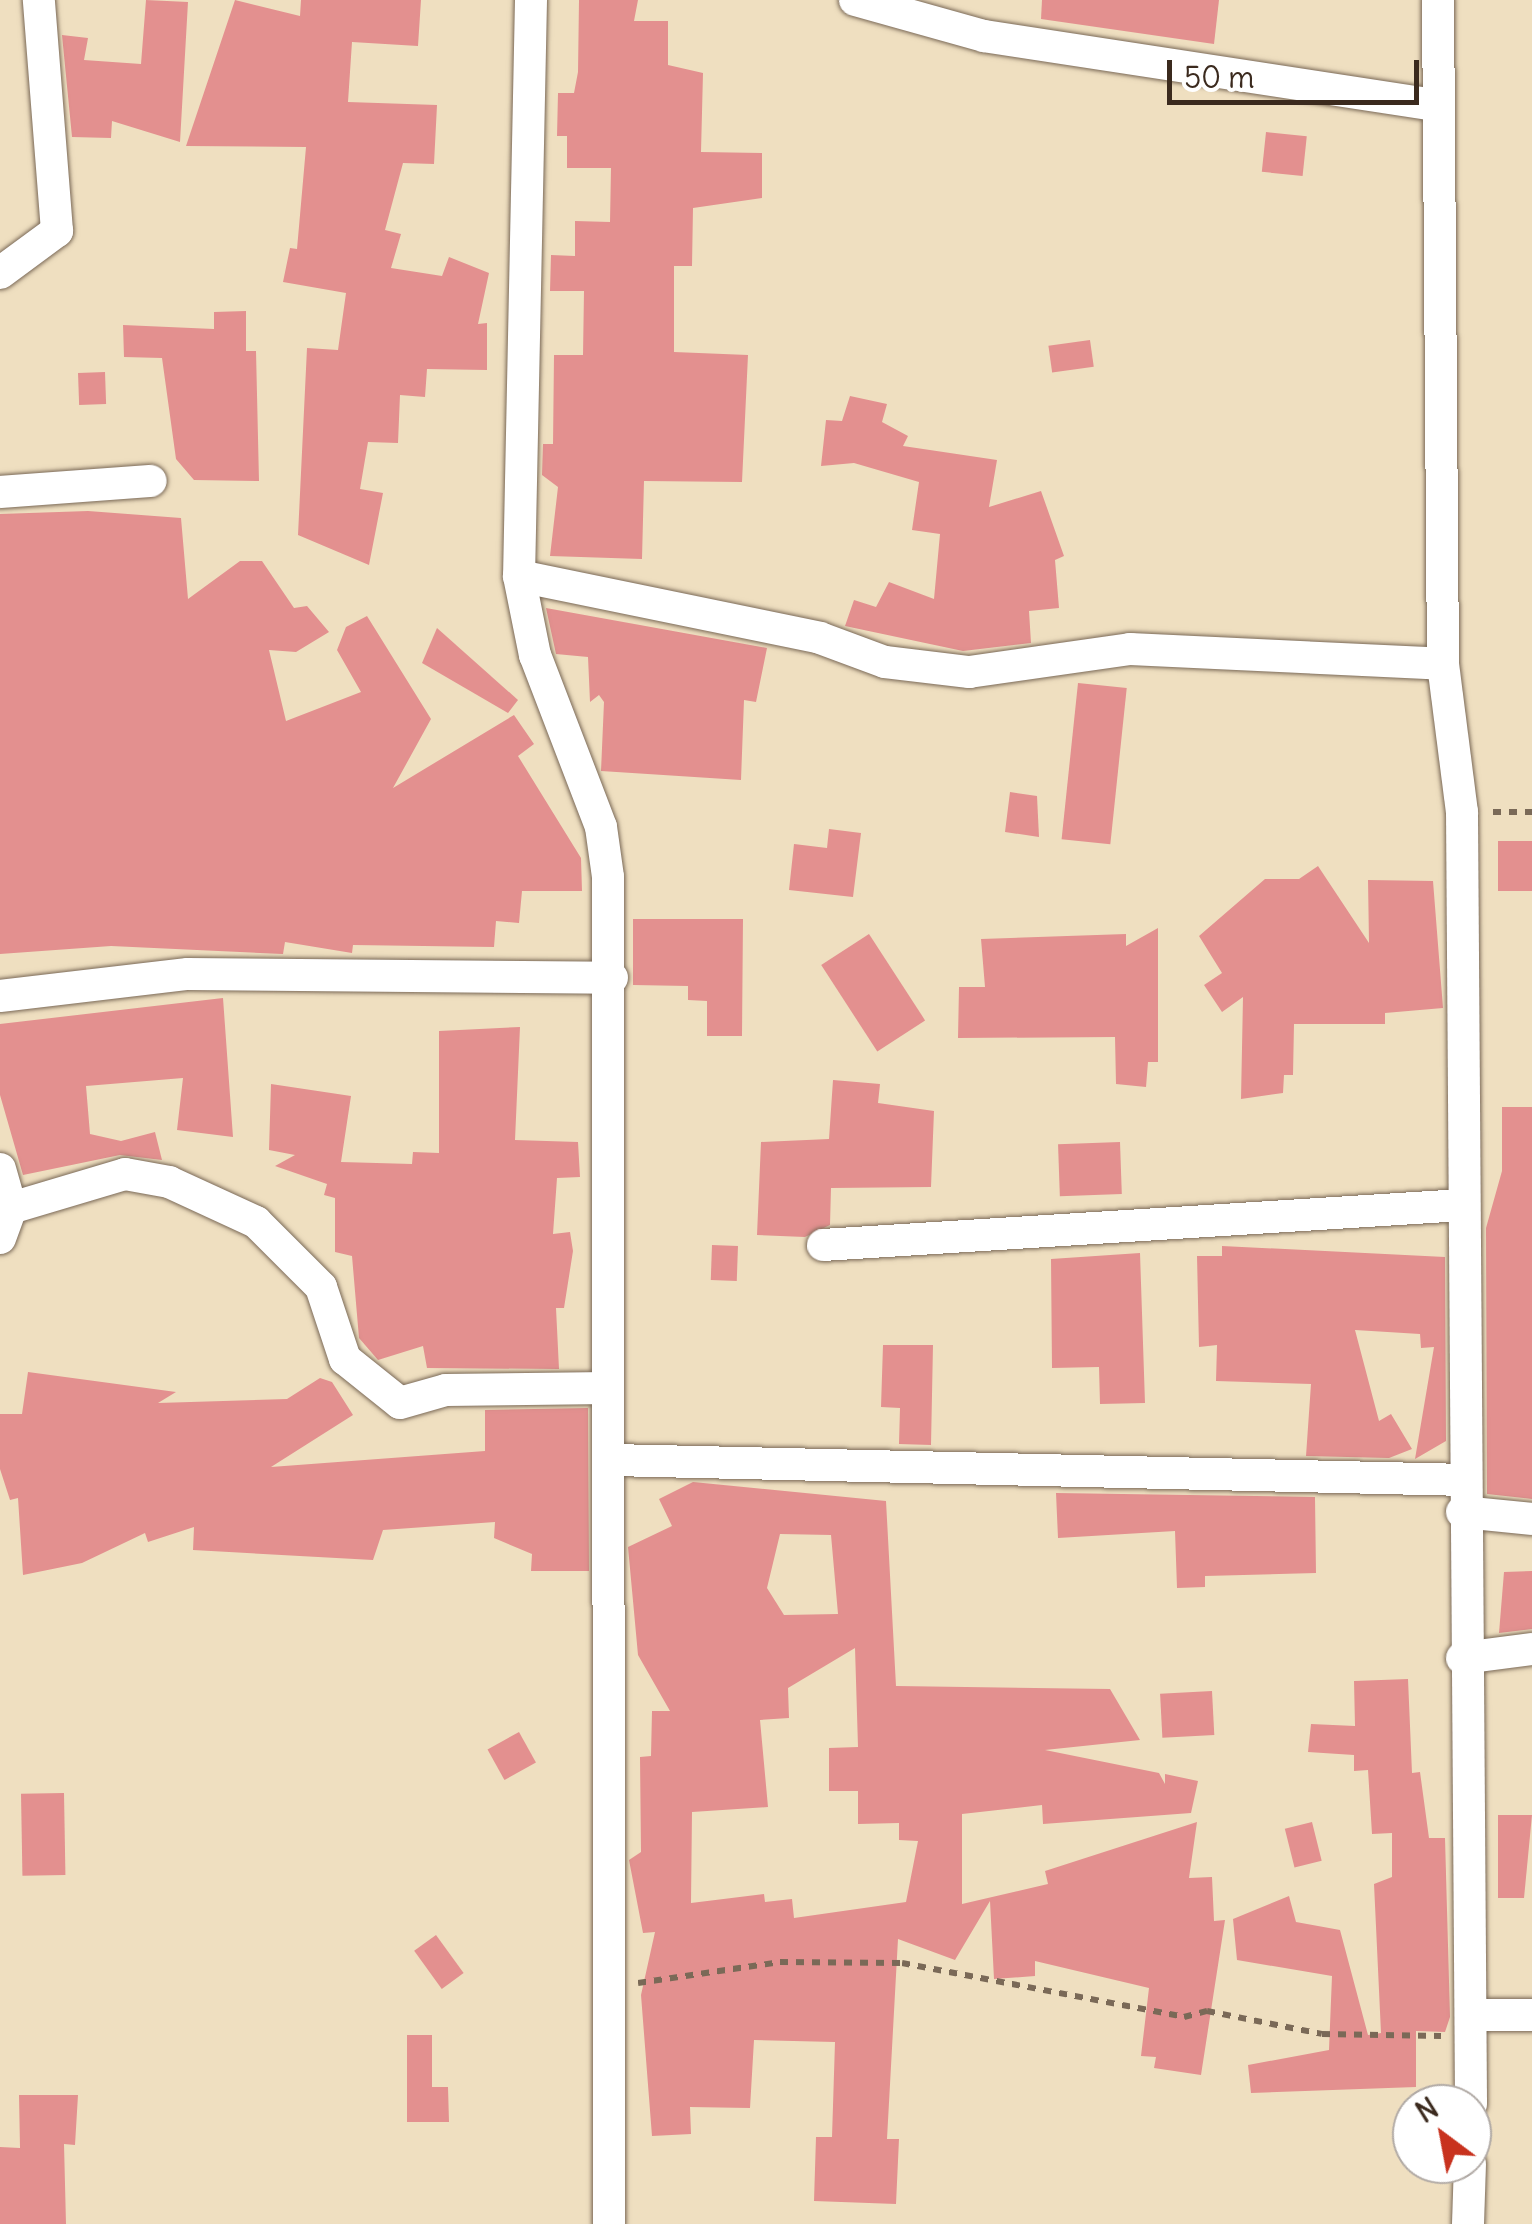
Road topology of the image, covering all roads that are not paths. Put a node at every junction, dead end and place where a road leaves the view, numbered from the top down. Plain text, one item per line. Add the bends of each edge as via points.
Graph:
1 (39, 0) edge
2 (530, 0) edge
3 (854, 0) edge
4 (1438, 0) edge
5 (1434, 105) junction
6 (0, 273) edge
7 (151, 481) dead end
8 (5, 483) edge
9 (519, 576) junction
10 (1444, 664) junction
11 (612, 978) junction
12 (0, 996) edge
13 (0, 1169) edge
14 (1464, 1204) junction
15 (6, 1223) edge
16 (823, 1245) dead end
17 (608, 1388) junction
18 (612, 1460) junction
19 (1464, 1496) junction
20 (1532, 1520) edge
21 (1532, 1648) edge
22 (1462, 1658) junction
23 (1532, 2015) edge
24 (1474, 2016) junction
25 (1472, 2084) edge
26 (1469, 2184) edge
27 (610, 2224) edge
28 (1468, 2224) edge

1 - 6 street via 57,231
2 - 9 street
3 - 5 street via 984,36
4 - 5 street
5 - 10 street
7 - 8 street
9 - 10 street via 820,638 885,662 969,672 1130,649
9 - 11 street via 554,719 600,827
10 - 14 street via 1462,812
11 - 12 street via 188,974
11 - 17 street
13 - 15 street
14 - 16 street
14 - 19 street
15 - 17 street via 125,1174 169,1182 256,1222 322,1287 344,1360 400,1403 446,1390
17 - 18 street
18 - 19 street
18 - 27 street
19 - 20 street
19 - 22 street
21 - 22 street
22 - 24 street
23 - 24 street
24 - 25 street
26 - 28 street

